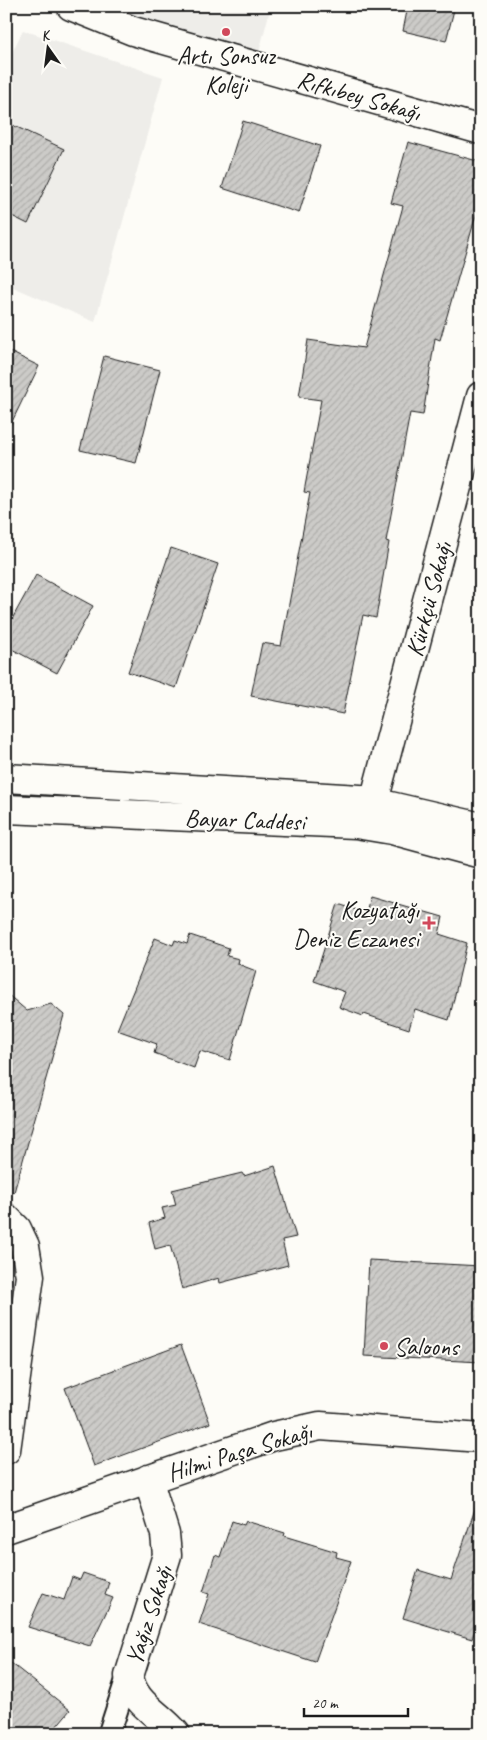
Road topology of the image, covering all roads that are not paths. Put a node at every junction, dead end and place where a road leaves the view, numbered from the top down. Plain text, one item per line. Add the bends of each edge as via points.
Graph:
1 (71, 6) edge
2 (112, 14) edge
3 (481, 130) edge
4 (481, 396) edge
5 (6, 778) edge
6 (6, 809) edge
7 (371, 813) junction
8 (481, 827) edge
9 (481, 854) edge
10 (6, 1218) edge
11 (481, 1438) edge
12 (6, 1450) edge
13 (148, 1479) junction
14 (6, 1529) edge
15 (130, 1668) junction
16 (178, 1733) edge
17 (109, 1734) edge

1 - 2 street, Rıfkıbey Sokağı
2 - 3 street, Rıfkıbey Sokağı
4 - 7 street, Kürkçü Sokağı
5 - 7 street, Bayar Caddesi via 324,796
6 - 7 street, Bayar Caddesi via 286,820
7 - 8 street, Bayar Caddesi
7 - 9 street, Bayar Caddesi
10 - 12 street via 25,1246 30,1276
11 - 13 street, Hilmi Paşa Sokağı via 307,1427
13 - 14 street, Hilmi Paşa Sokağı
13 - 15 street, Yağız Sokağı via 166,1534 167,1555
15 - 16 street, Yağız Sokağı via 129,1680 136,1695
15 - 17 street

